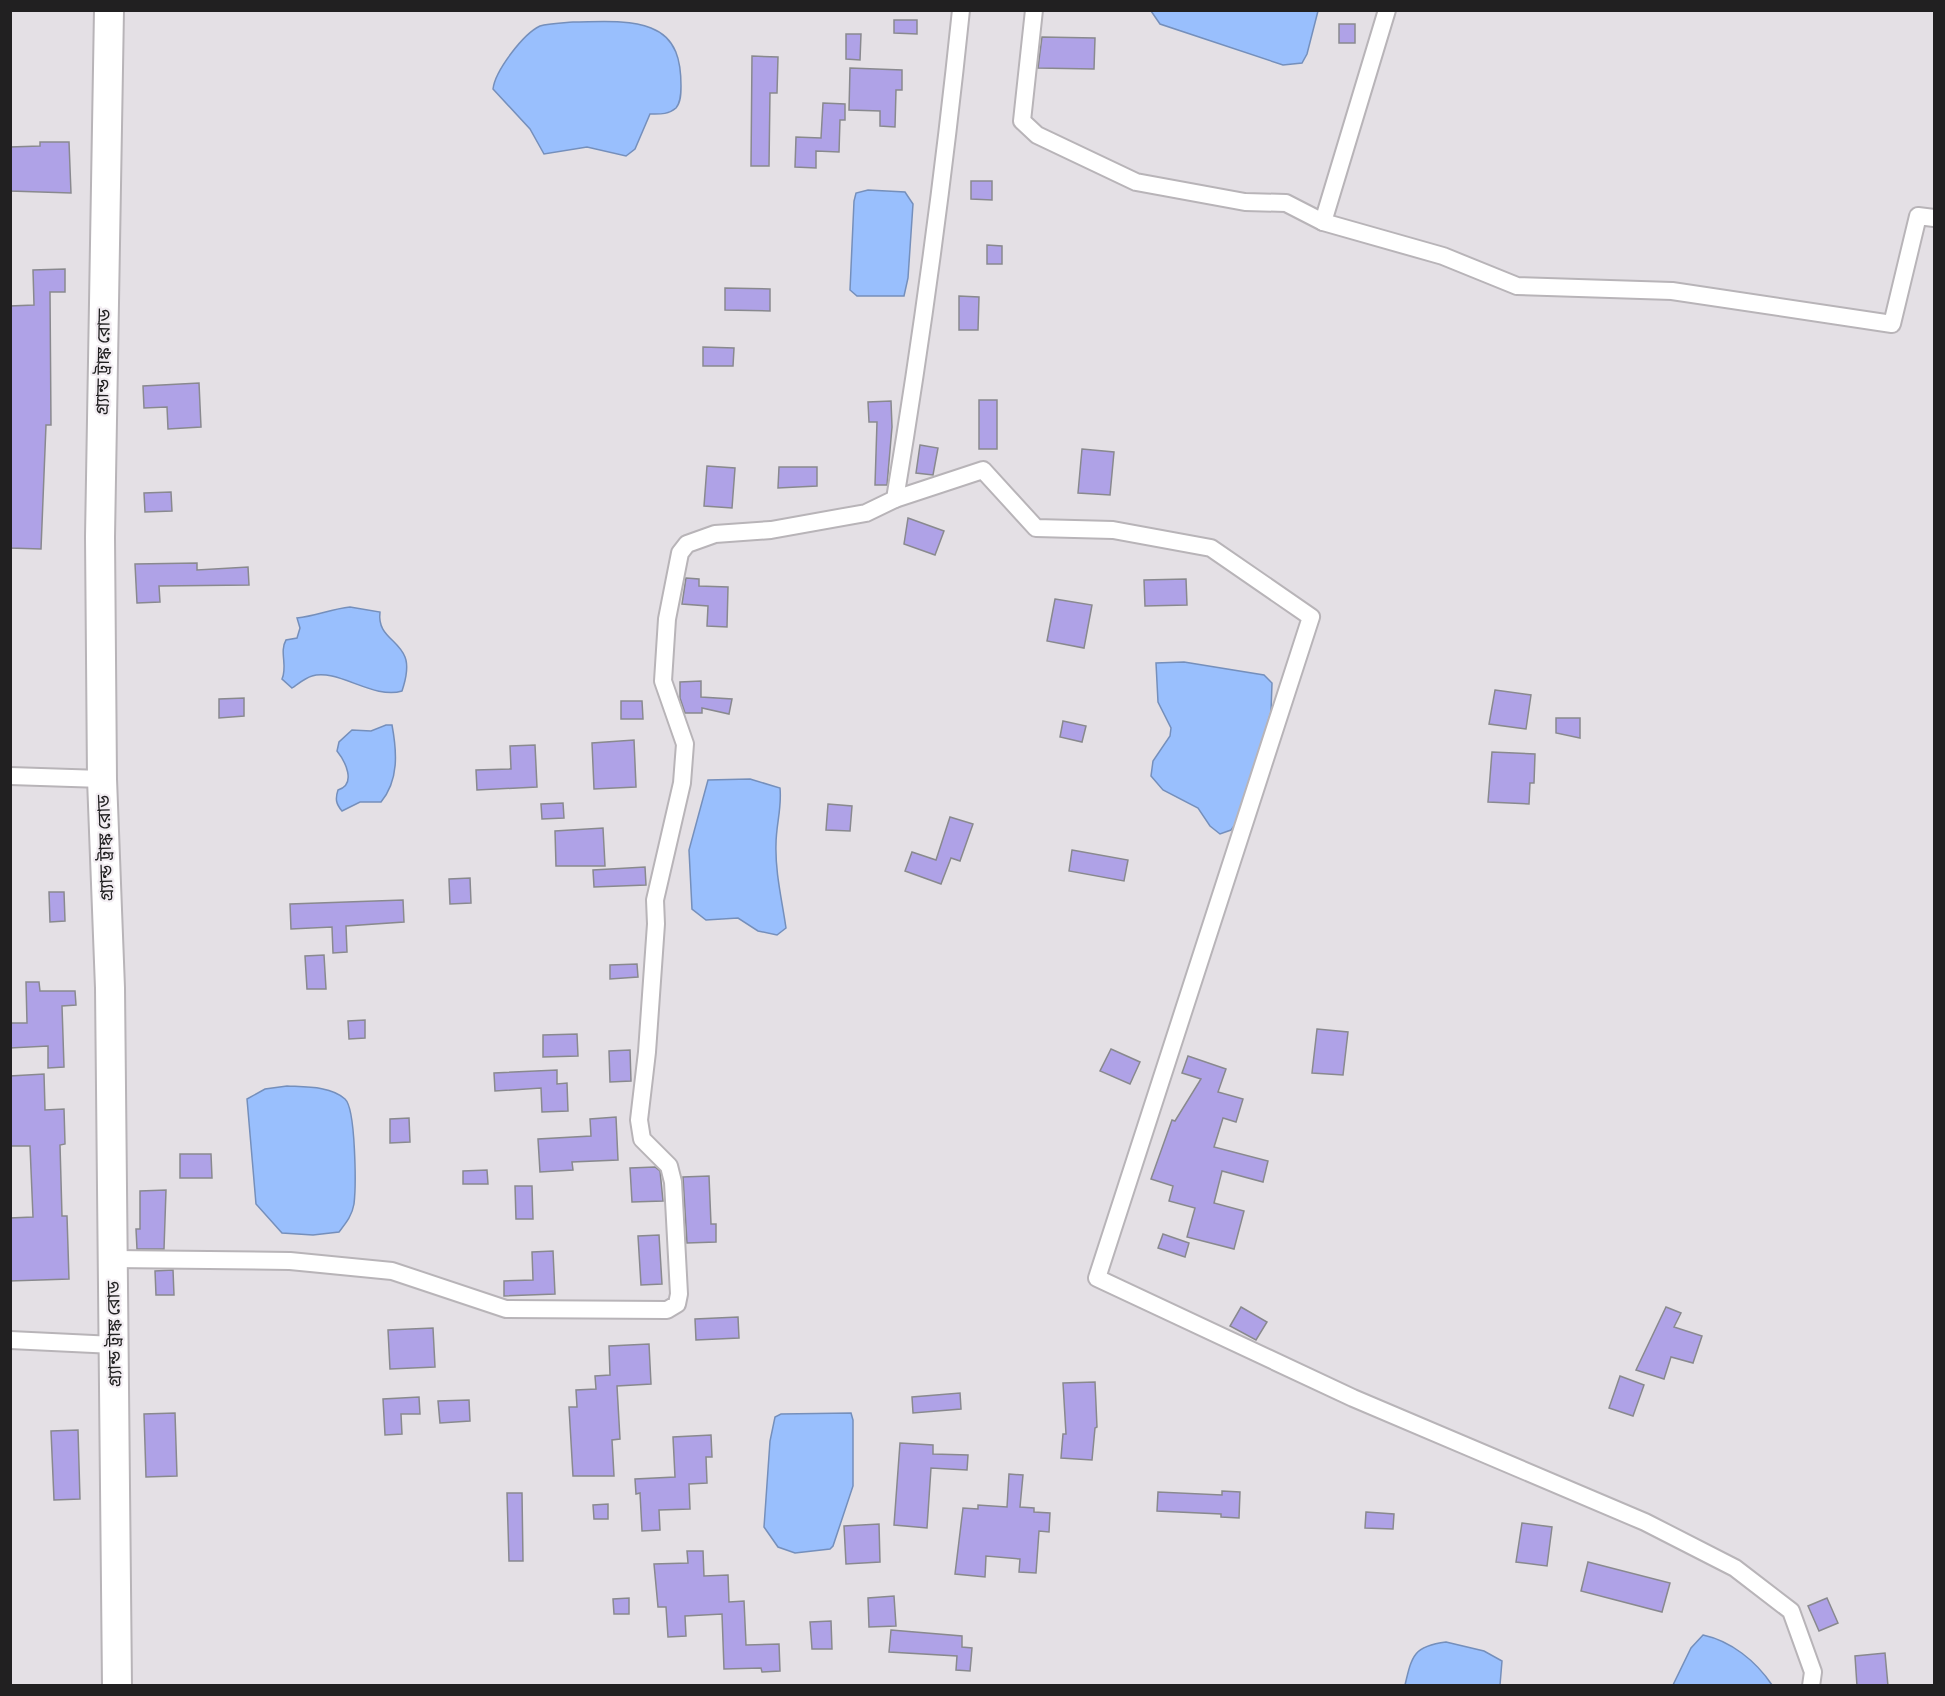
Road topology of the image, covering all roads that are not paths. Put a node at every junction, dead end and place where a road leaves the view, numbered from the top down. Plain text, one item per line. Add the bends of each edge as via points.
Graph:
1 (109, 10) edge
2 (961, 10) edge
3 (1034, 10) edge
4 (1387, 10) edge
5 (1935, 218) edge
6 (1323, 222) junction
7 (895, 499) junction
8 (10, 776) edge
9 (102, 779) junction
10 (113, 1258) junction
11 (10, 1340) edge
12 (114, 1345) junction
13 (117, 1686) edge
14 (1811, 1686) edge

1 - 9 highway, গ্র্যান্ড ট্রাঙ্ক রোড via 100,537
2 - 7 street via 920,350
3 - 6 street via 1022,121 1037,135 1136,182 1245,202 1279,202
4 - 6 street
5 - 6 street via 1918,216 1892,324 1672,291 1517,286 1443,256
7 - 10 street via 866,513 771,530 715,534 687,544 680,553 667,619 663,681 685,744 682,783 655,900 649,1029 639,1120 642,1139 669,1166 674,1182 680,1294 677,1304 667,1310 506,1309 392,1271 290,1261
7 - 14 street via 983,470 1036,528 1113,530 1211,548 1311,617 1097,1278 1343,1393 1645,1522 1735,1568 1791,1611 1813,1672
8 - 9 street
9 - 10 highway, গ্র্যান্ড ট্রাঙ্ক রোড via 110,988
10 - 12 highway, গ্র্যান্ড ট্রাঙ্ক রোড
11 - 12 street
12 - 13 highway, গ্র্যান্ড ট্রাঙ্ক রোড

